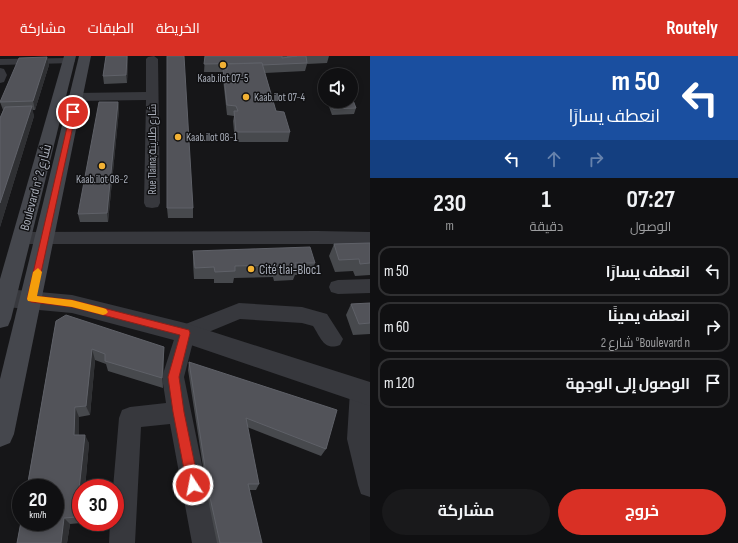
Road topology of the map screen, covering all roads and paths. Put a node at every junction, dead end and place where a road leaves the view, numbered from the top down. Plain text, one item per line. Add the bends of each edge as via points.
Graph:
1 (74, 58) edge
2 (152, 59) dead end
3 (0, 62) edge
4 (0, 71) edge
5 (0, 79) edge
6 (152, 96) junction
7 (76, 98) junction
8 (152, 203) dead end
9 (21, 238) junction
10 (370, 238) edge
11 (45, 239) junction
12 (370, 286) edge
13 (338, 287) dead end
14 (31, 299) junction
15 (3, 308) edge
16 (185, 333) junction
17 (332, 339) dead end
18 (366, 393) edge
19 (179, 412) junction
20 (0, 434) edge
21 (370, 485) edge
22 (122, 543) edge
23 (205, 543) edge

1 - 3 street
1 - 7 main road, Boulevard n° شارع 2
1 - 9 main road, Boulevard n° شارع 2
2 - 6 street, Rue Tlaina;شارع طلاينة
4 - 5 street
6 - 7 street, Rue Tlaina;شارع طلاينة
6 - 8 street, Rue Tlaina;شارع طلاينة
7 - 11 main road, Boulevard n° شارع 2
9 - 11 street
9 - 15 main road, Boulevard n° شارع 2
10 - 11 street
11 - 14 main road, Boulevard n° شارع 2
12 - 13 street
14 - 15 street
14 - 16 street via 72,304
14 - 20 main road, Boulevard n° شارع 2
16 - 17 street via 239,311 302,315 320,320
16 - 18 street
16 - 19 street via 174,377
18 - 21 street via 359,439
19 - 22 street via 130,418
19 - 23 street

